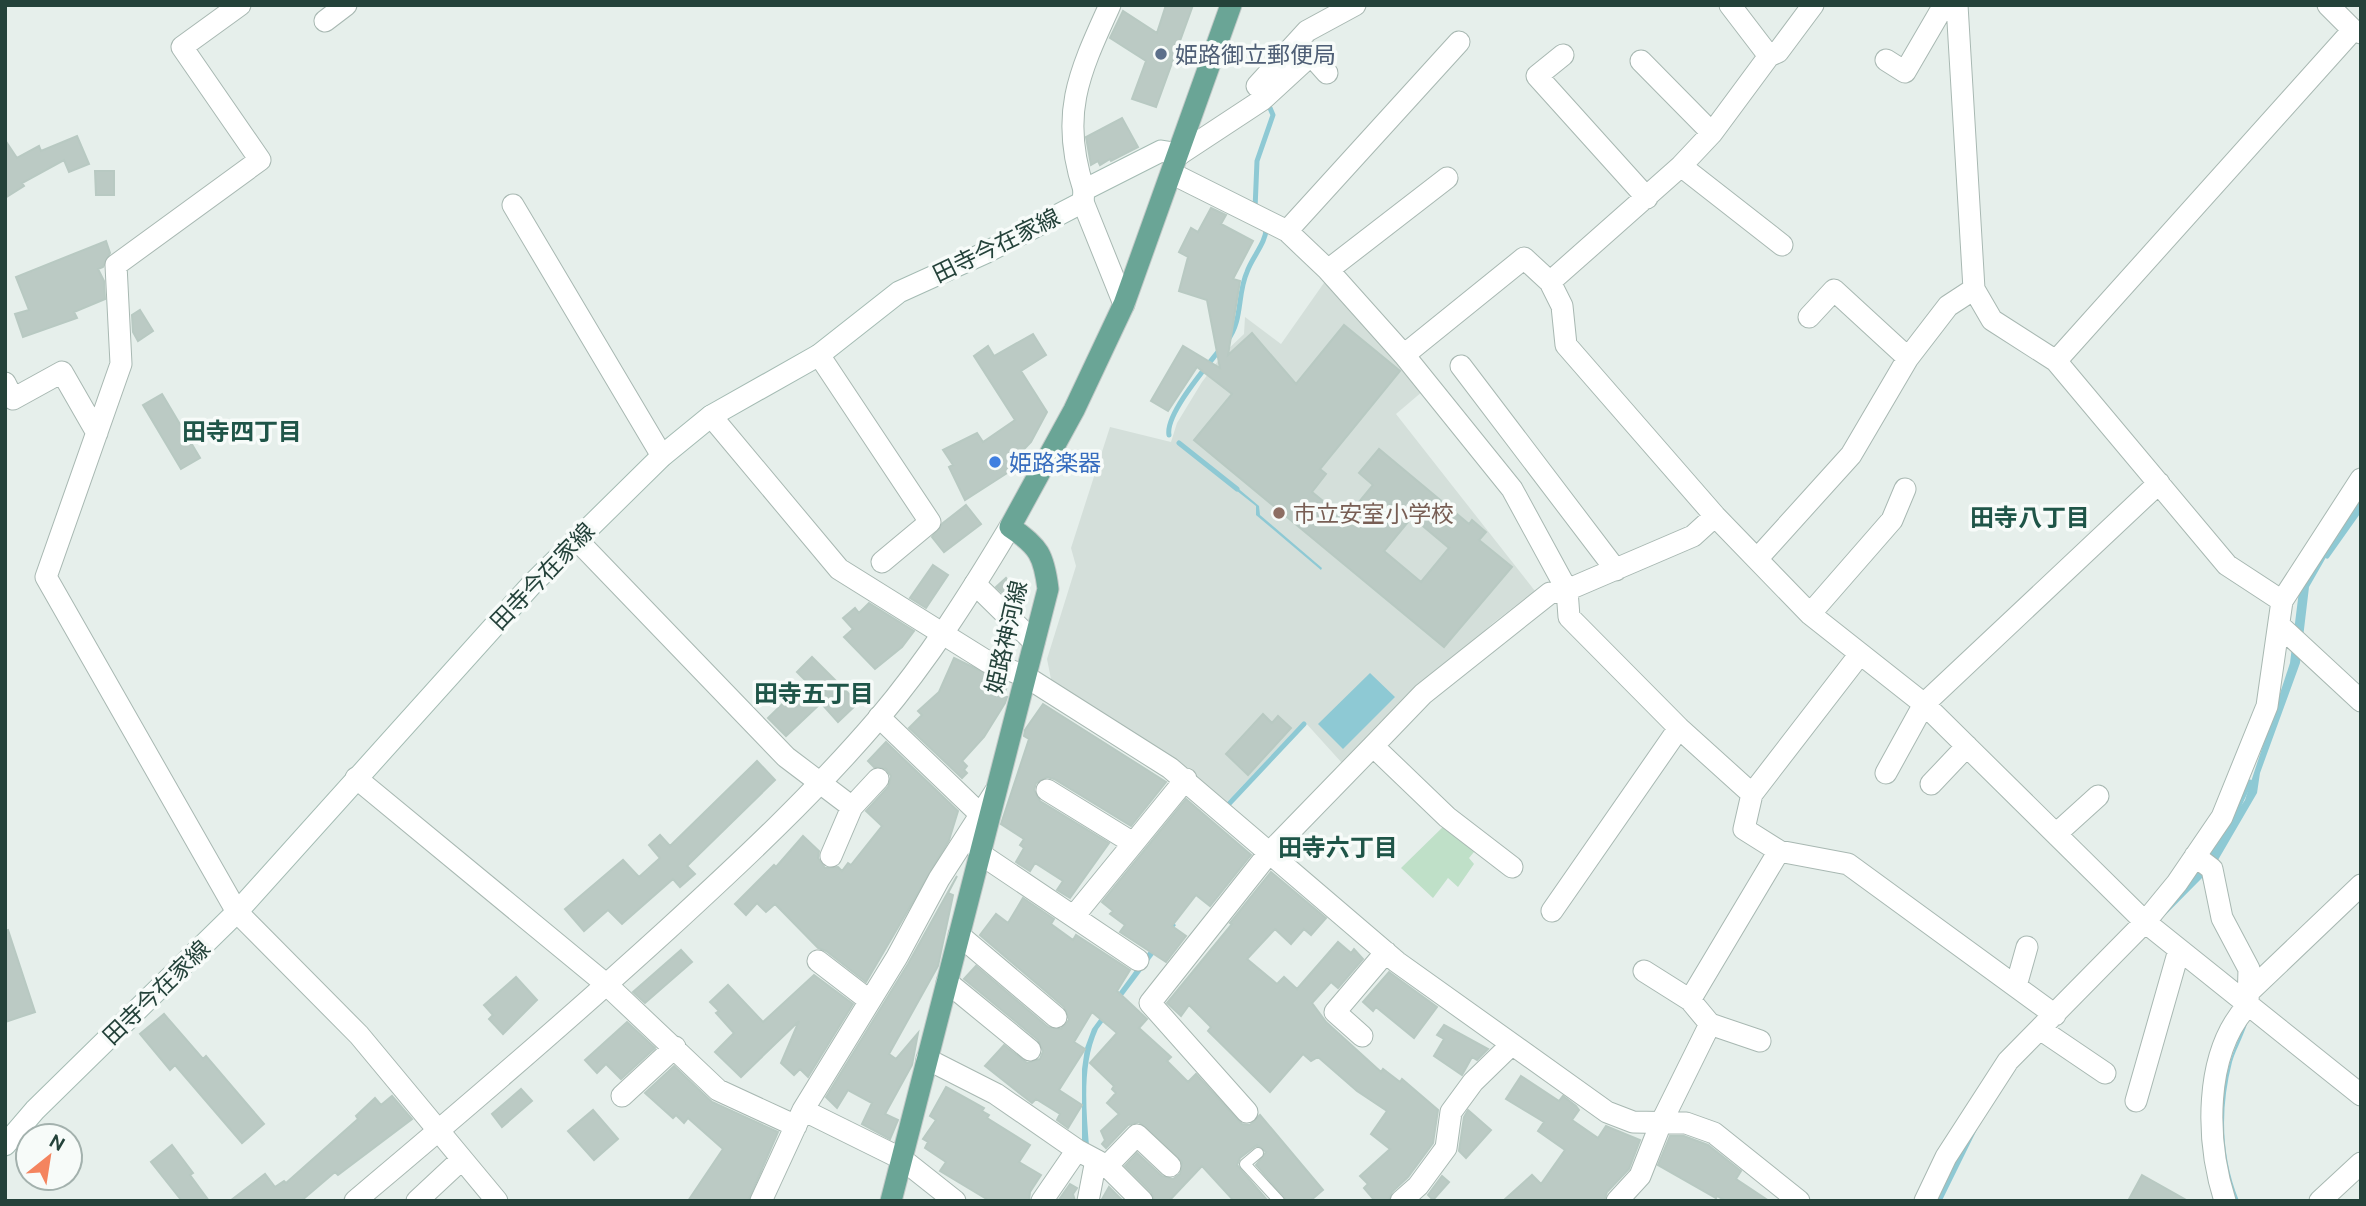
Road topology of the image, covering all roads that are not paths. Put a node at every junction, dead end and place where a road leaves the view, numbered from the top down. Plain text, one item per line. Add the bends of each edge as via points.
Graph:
1 (240, 5) edge
2 (345, 5) edge
3 (1231, 5) edge
4 (1354, 5) edge
5 (1730, 5) edge
6 (1813, 5) edge
7 (1944, 5) edge
8 (1957, 5) edge
9 (2328, 5) edge
10 (1104, 8) edge
11 (325, 21) dead end
12 (2357, 32) edge
13 (1460, 42) dead end
14 (1563, 55) dead end
15 (1769, 56) junction
16 (1886, 60) dead end
17 (1641, 61) dead end
18 (1327, 73) dead end
19 (1257, 86) dead end
20 (1712, 133) junction
21 (1180, 154) junction
22 (1681, 166) junction
23 (1172, 174) junction
24 (1447, 178) dead end
25 (1084, 196) junction
26 (1647, 198) junction
27 (513, 205) dead end
28 (1287, 231) junction
29 (1782, 245) dead end
30 (1328, 270) junction
31 (1550, 282) junction
32 (1975, 289) junction
33 (1124, 304) junction
34 (1809, 317) dead end
35 (819, 355) junction
36 (1404, 355) junction
37 (1908, 358) junction
38 (2056, 361) junction
39 (1461, 366) dead end
40 (5, 383) edge
41 (711, 416) junction
42 (97, 433) junction
43 (662, 456) junction
44 (2361, 479) edge
45 (2159, 483) junction
46 (1905, 489) dead end
47 (1715, 516) junction
48 (1010, 527) junction
49 (576, 539) junction
50 (1757, 559) junction
51 (882, 562) dead end
52 (1616, 570) junction
53 (975, 584) junction
54 (1567, 590) junction
55 (2282, 601) junction
56 (1810, 614) junction
57 (2280, 626) junction
58 (943, 634) junction
59 (1034, 642) junction
60 (1860, 654) junction
61 (1025, 676) junction
62 (2361, 701) edge
63 (1924, 704) junction
64 (879, 718) junction
65 (1679, 728) junction
66 (1373, 746) junction
67 (1967, 746) junction
68 (1886, 774) dead end
69 (356, 778) junction
70 (878, 779) dead end
71 (1186, 779) junction
72 (821, 783) junction
73 (1931, 784) dead end
74 (1047, 790) dead end
75 (995, 792) junction
76 (1752, 794) junction
77 (2098, 796) dead end
78 (852, 807) junction
79 (980, 814) junction
80 (2056, 834) junction
81 (1133, 843) junction
82 (1779, 851) junction
83 (979, 853) junction
84 (1269, 853) junction
85 (831, 856) dead end
86 (2204, 862) junction
87 (1512, 867) dead end
88 (2361, 885) edge
89 (1552, 911) dead end
90 (237, 912) junction
91 (1074, 916) junction
92 (2150, 926) junction
93 (959, 934) junction
94 (2027, 947) dead end
95 (2179, 950) junction
96 (1386, 952) junction
97 (1138, 960) dead end
98 (818, 961) dead end
99 (1644, 971) dead end
100 (947, 982) junction
101 (607, 985) junction
102 (2016, 986) junction
103 (2249, 997) junction
104 (1690, 1000) junction
105 (870, 1001) junction
106 (1056, 1017) dead end
107 (1710, 1024) junction
108 (2049, 1027) junction
109 (1362, 1036) dead end
110 (1760, 1041) dead end
111 (1510, 1046) junction
112 (675, 1047) junction
113 (1030, 1050) dead end
114 (927, 1059) junction
115 (2105, 1073) dead end
116 (2361, 1095) edge
117 (622, 1096) dead end
118 (2136, 1101) dead end
119 (1247, 1112) dead end
120 (800, 1118) junction
121 (1661, 1123) junction
122 (439, 1130) junction
123 (5, 1145) edge
124 (1258, 1153) dead end
125 (462, 1159) junction
126 (902, 1159) junction
127 (1093, 1159) junction
128 (2361, 1163) edge
129 (1170, 1166) dead end
130 (355, 1201) edge
131 (417, 1201) edge
132 (497, 1201) edge
133 (761, 1201) edge
134 (891, 1201) edge
135 (955, 1201) edge
136 (1042, 1201) edge
137 (1088, 1201) edge
138 (1142, 1201) edge
139 (1279, 1201) edge
140 (1401, 1201) edge
141 (1617, 1201) edge
142 (1799, 1201) edge
143 (1926, 1201) edge
144 (2225, 1201) edge
145 (2320, 1201) edge

1 - 42 street via 182,47 260,160 116,265 121,364
2 - 11 street
3 - 21 main road
4 - 19 street via 1307,31
5 - 15 street
6 - 15 street via 1778,52
7 - 16 street via 1905,72
8 - 32 street
9 - 12 street
10 - 25 street via 1072,105 1072,137
12 - 38 street
13 - 28 street
14 - 26 street via 1537,76
15 - 20 street
17 - 20 street
18 - 21 street via 1311,55 1262,100
20 - 22 street
21 - 23 main road
21 - 25 street, 田寺今在家線 via 1161,151
22 - 26 street
22 - 29 street
23 - 28 street
23 - 33 main road
24 - 30 street
25 - 33 street
25 - 35 street, 田寺今在家線 via 985,253 899,292
26 - 31 street
27 - 43 street
28 - 30 street
30 - 36 street
31 - 36 street via 1524,258
31 - 47 street via 1562,306 1566,345
32 - 37 street via 1948,306
32 - 38 street via 1992,320
33 - 48 main road via 1074,410
34 - 37 street via 1834,290
35 - 41 street, 田寺今在家線
35 - 51 street via 930,522
36 - 54 street via 1512,489
37 - 50 street via 1851,455
38 - 45 street
39 - 52 street via 1506,407 1567,487
40 - 42 street via 13,399 62,372
41 - 43 street, 田寺今在家線
41 - 58 street via 839,569
42 - 90 street via 46,578
43 - 49 street, 田寺今在家線
44 - 55 street
45 - 55 street via 2227,565
45 - 63 street
46 - 56 street via 1900,526
47 - 50 street
47 - 52 street via 1693,536
48 - 53 street
48 - 59 main road, 姫路神河線 via 1032,541 1046,575 1048,589
49 - 69 street, 田寺今在家線
49 - 72 street via 786,757
50 - 56 street
52 - 54 street
53 - 58 street
53 - 59 street
54 - 65 street via 1569,617
54 - 66 street via 1550,593 1465,660 1423,694
55 - 57 street
56 - 60 street
57 - 62 street
57 - 86 street via 2267,706
58 - 61 street via 988,662
58 - 64 street
59 - 61 main road, 姫路神河線
60 - 63 street
60 - 76 street
61 - 71 street
61 - 75 main road, 姫路神河線
63 - 67 street
63 - 68 street
64 - 72 street
64 - 79 street
65 - 76 street
65 - 89 street
66 - 84 street
66 - 87 street via 1447,817
67 - 73 street
67 - 80 street
69 - 90 street, 田寺今在家線
69 - 101 street
70 - 78 street
71 - 81 street
71 - 84 street
72 - 78 street
72 - 101 street
74 - 81 street
75 - 79 street
75 - 83 main road, 姫路神河線
76 - 82 street via 1744,829
77 - 80 street
78 - 85 street
79 - 105 street
80 - 92 street
81 - 91 street
82 - 102 street via 1848,864
82 - 104 street
83 - 91 street
83 - 93 main road, 姫路神河線
84 - 96 street
84 - 119 street via 1150,1003
86 - 92 street
86 - 103 street via 2222,918 2249,969
88 - 103 street
90 - 122 street via 359,1035
90 - 123 street, 田寺今在家線
91 - 97 street
92 - 95 street
92 - 108 street
93 - 100 main road, 姫路神河線
93 - 106 street
94 - 102 street
95 - 103 street
95 - 118 street
96 - 109 street via 1335,1012
96 - 111 street
98 - 105 street
99 - 104 street
100 - 113 street
100 - 114 main road, 姫路神河線
101 - 112 street
101 - 122 street
102 - 108 street
103 - 116 street
103 - 144 street via 2236,1017 2213,1095 2212,1131
104 - 107 street
105 - 120 street
107 - 110 street
107 - 121 street
108 - 115 street
108 - 143 street via 2008,1061 1946,1157
111 - 121 street via 1607,1112 1633,1122
111 - 140 street via 1473,1082 1451,1112 1446,1148
112 - 117 street
112 - 120 street via 719,1090
114 - 126 main road, 姫路神河線
114 - 127 street via 996,1094
120 - 126 street
120 - 133 street
121 - 141 street via 1640,1176
121 - 142 street via 1686,1123 1713,1133
122 - 125 street
122 - 130 street
124 - 139 lane via 1245,1164
125 - 131 street
125 - 132 street
126 - 134 main road, 姫路神河線
126 - 135 street
127 - 129 street via 1136,1135
127 - 136 street
127 - 137 street
127 - 138 street
128 - 145 street

